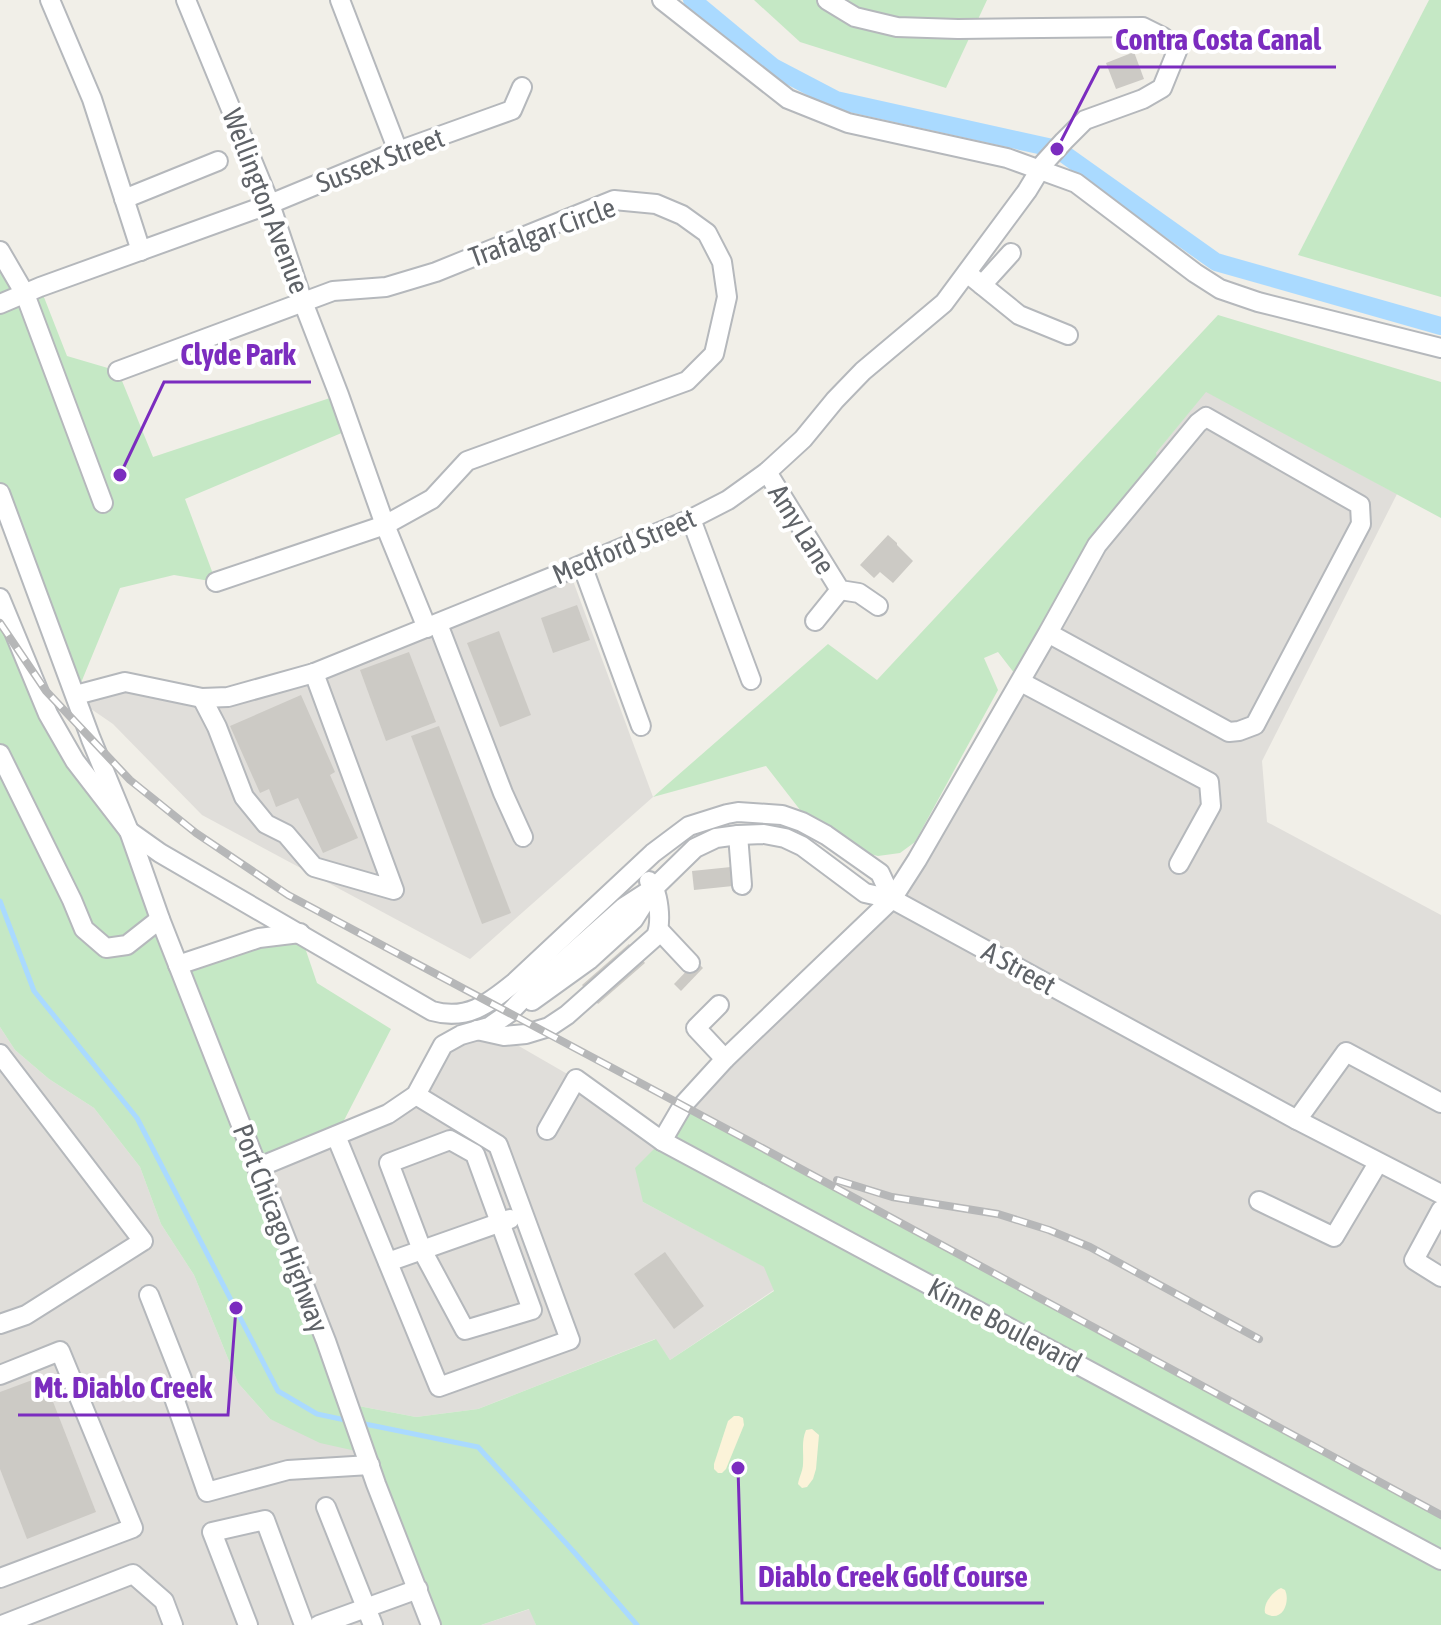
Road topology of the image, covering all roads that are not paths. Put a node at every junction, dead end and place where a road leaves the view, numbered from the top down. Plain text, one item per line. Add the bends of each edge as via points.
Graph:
1 (50, 0) edge
2 (186, 0) edge
3 (340, 0) edge
4 (662, 0) edge
5 (827, 0) edge
6 (522, 87) dead end
7 (398, 151) junction
8 (218, 161) dead end
9 (1042, 167) junction
10 (124, 199) junction
11 (270, 204) junction
12 (0, 251) edge
13 (141, 251) junction
14 (1011, 253) dead end
15 (967, 273) junction
16 (982, 285) junction
17 (25, 294) junction
18 (303, 302) junction
19 (0, 304) edge
20 (1068, 335) dead end
21 (1441, 348) edge
22 (118, 371) dead end
23 (767, 472) junction
24 (0, 493) edge
25 (103, 503) dead end
26 (691, 519) junction
27 (385, 525) junction
28 (582, 565) junction
29 (216, 582) dead end
30 (840, 590) junction
31 (0, 598) edge
32 (878, 606) dead end
33 (815, 621) dead end
34 (432, 626) junction
35 (1048, 633) junction
36 (314, 673) junction
37 (751, 680) dead end
38 (1021, 682) junction
39 (76, 695) junction
40 (202, 698) junction
41 (641, 726) dead end
42 (0, 754) edge
43 (129, 831) junction
44 (738, 835) junction
45 (523, 837) dead end
46 (1179, 864) dead end
47 (637, 869) junction
48 (742, 885) dead end
49 (655, 887) junction
50 (892, 899) junction
51 (160, 919) junction
52 (659, 930) junction
53 (300, 933) junction
54 (690, 963) dead end
55 (178, 965) junction
56 (527, 991) junction
57 (719, 1005) dead end
58 (558, 1021) junction
59 (477, 1030) junction
60 (0, 1054) edge
61 (725, 1059) junction
62 (416, 1095) junction
63 (1441, 1103) edge
64 (1297, 1120) junction
65 (547, 1130) dead end
66 (336, 1136) junction
67 (662, 1141) junction
68 (1378, 1163) junction
69 (257, 1168) junction
70 (1441, 1194) edge
71 (1259, 1201) dead end
72 (1441, 1210) edge
73 (524, 1214) junction
74 (501, 1222) junction
75 (422, 1250) junction
76 (388, 1262) junction
77 (1441, 1277) edge
78 (149, 1295) dead end
79 (555, 1300) junction
80 (532, 1310) junction
81 (0, 1324) edge
82 (0, 1375) edge
83 (370, 1465) junction
84 (326, 1507) dead end
85 (1441, 1560) edge
86 (1, 1574) edge
87 (418, 1589) junction
88 (370, 1616) edge
89 (2, 1625) edge
90 (173, 1625) edge
91 (248, 1625) edge
92 (304, 1625) edge
93 (319, 1625) edge
94 (431, 1625) edge

1 - 10 street via 92,99
2 - 11 street, Wellington Avenue
3 - 7 street
4 - 9 street via 788,99 848,123
5 - 9 street, Medford Street via 855,17 897,27 1143,27 1177,51 1162,88 1085,120
6 - 7 street, Sussex Street via 512,110
7 - 11 street, Sussex Street
8 - 10 street
9 - 15 street, Medford Street
9 - 21 street via 1076,183 1220,289
10 - 13 street
11 - 13 street, Sussex Street
11 - 18 street, Wellington Avenue
12 - 17 street
13 - 17 street, Sussex Street
14 - 16 street
15 - 16 street
15 - 23 street, Medford Street via 944,303 863,371
16 - 20 street via 1019,315
17 - 19 street, Sussex Street
17 - 25 street
18 - 22 street, Trafalgar Circle
18 - 27 street, Wellington Avenue
18 - 27 street, Trafalgar Circle via 333,291 386,287 436,272 614,200 656,204 682,215 707,233 722,262 727,297 714,354 687,381 467,461 432,499
23 - 26 street, Medford Street
23 - 30 street, Amy Lane
24 - 39 street, Port Chicago Highway
26 - 28 street, Medford Street
26 - 37 street
27 - 29 street, Trafalgar Circle
27 - 34 street, Wellington Avenue
28 - 34 street, Medford Street
28 - 41 street
30 - 32 street, Amy Lane via 859,593
30 - 33 street
31 - 43 street, Port Chicago Highway via 48,714 75,761
34 - 36 street, Medford Street
34 - 45 street, Wellington Avenue
35 - 35 street via 1097,545 1206,417 1360,505 1361,524 1255,725 1229,732
35 - 38 street
36 - 40 street, Medford Street via 228,697
36 - 40 street via 394,890 314,867 286,834 266,824 244,797
38 - 46 street via 1209,782 1211,806
38 - 50 street
39 - 40 street, Medford Street via 125,682
39 - 43 street, Port Chicago Highway
42 - 51 street via 84,929 106,948 127,945
43 - 51 street, Port Chicago Highway
43 - 53 street
44 - 48 street
44 - 49 street, A Street via 695,848
44 - 50 street, A Street via 785,838 865,893
47 - 49 street
47 - 50 street via 689,826 738,812 782,815 826,835 880,873
47 - 56 street
49 - 52 street
49 - 56 street, A Street via 624,907
50 - 61 street
50 - 64 street, A Street
51 - 55 street, Port Chicago Highway
52 - 54 street
52 - 58 street
53 - 55 street via 259,938
53 - 56 street via 432,1011 467,1013
55 - 69 street, Port Chicago Highway
56 - 58 street
56 - 59 street via 509,1013
57 - 61 street via 696,1028
58 - 59 street via 526,1034
59 - 62 street via 443,1045
60 - 81 street via 143,1241 26,1315
61 - 67 street via 683,1105
62 - 66 street via 388,1114
62 - 73 street via 498,1145
63 - 64 street via 1346,1052
64 - 68 street, A Street
65 - 67 street, Kinne Boulevard via 576,1079
66 - 69 street
66 - 76 street
67 - 85 street, Kinne Boulevard
68 - 70 street, A Street
68 - 71 street via 1334,1237
69 - 83 street, Port Chicago Highway
72 - 77 street via 1414,1260
73 - 74 street
73 - 79 street
74 - 75 street
74 - 75 street via 475,1154 450,1140 389,1163
74 - 80 street
75 - 76 street
75 - 80 street via 465,1330
76 - 79 street via 439,1387 570,1340
78 - 83 street via 182,1379 173,1395 207,1492 288,1470
79 - 80 street
82 - 86 street via 60,1351 133,1528
83 - 87 street, Port Chicago Highway
84 - 88 street
87 - 88 street
87 - 94 street, Port Chicago Highway
88 - 93 street
89 - 90 street via 133,1574 164,1601
91 - 92 street via 212,1532 265,1520

